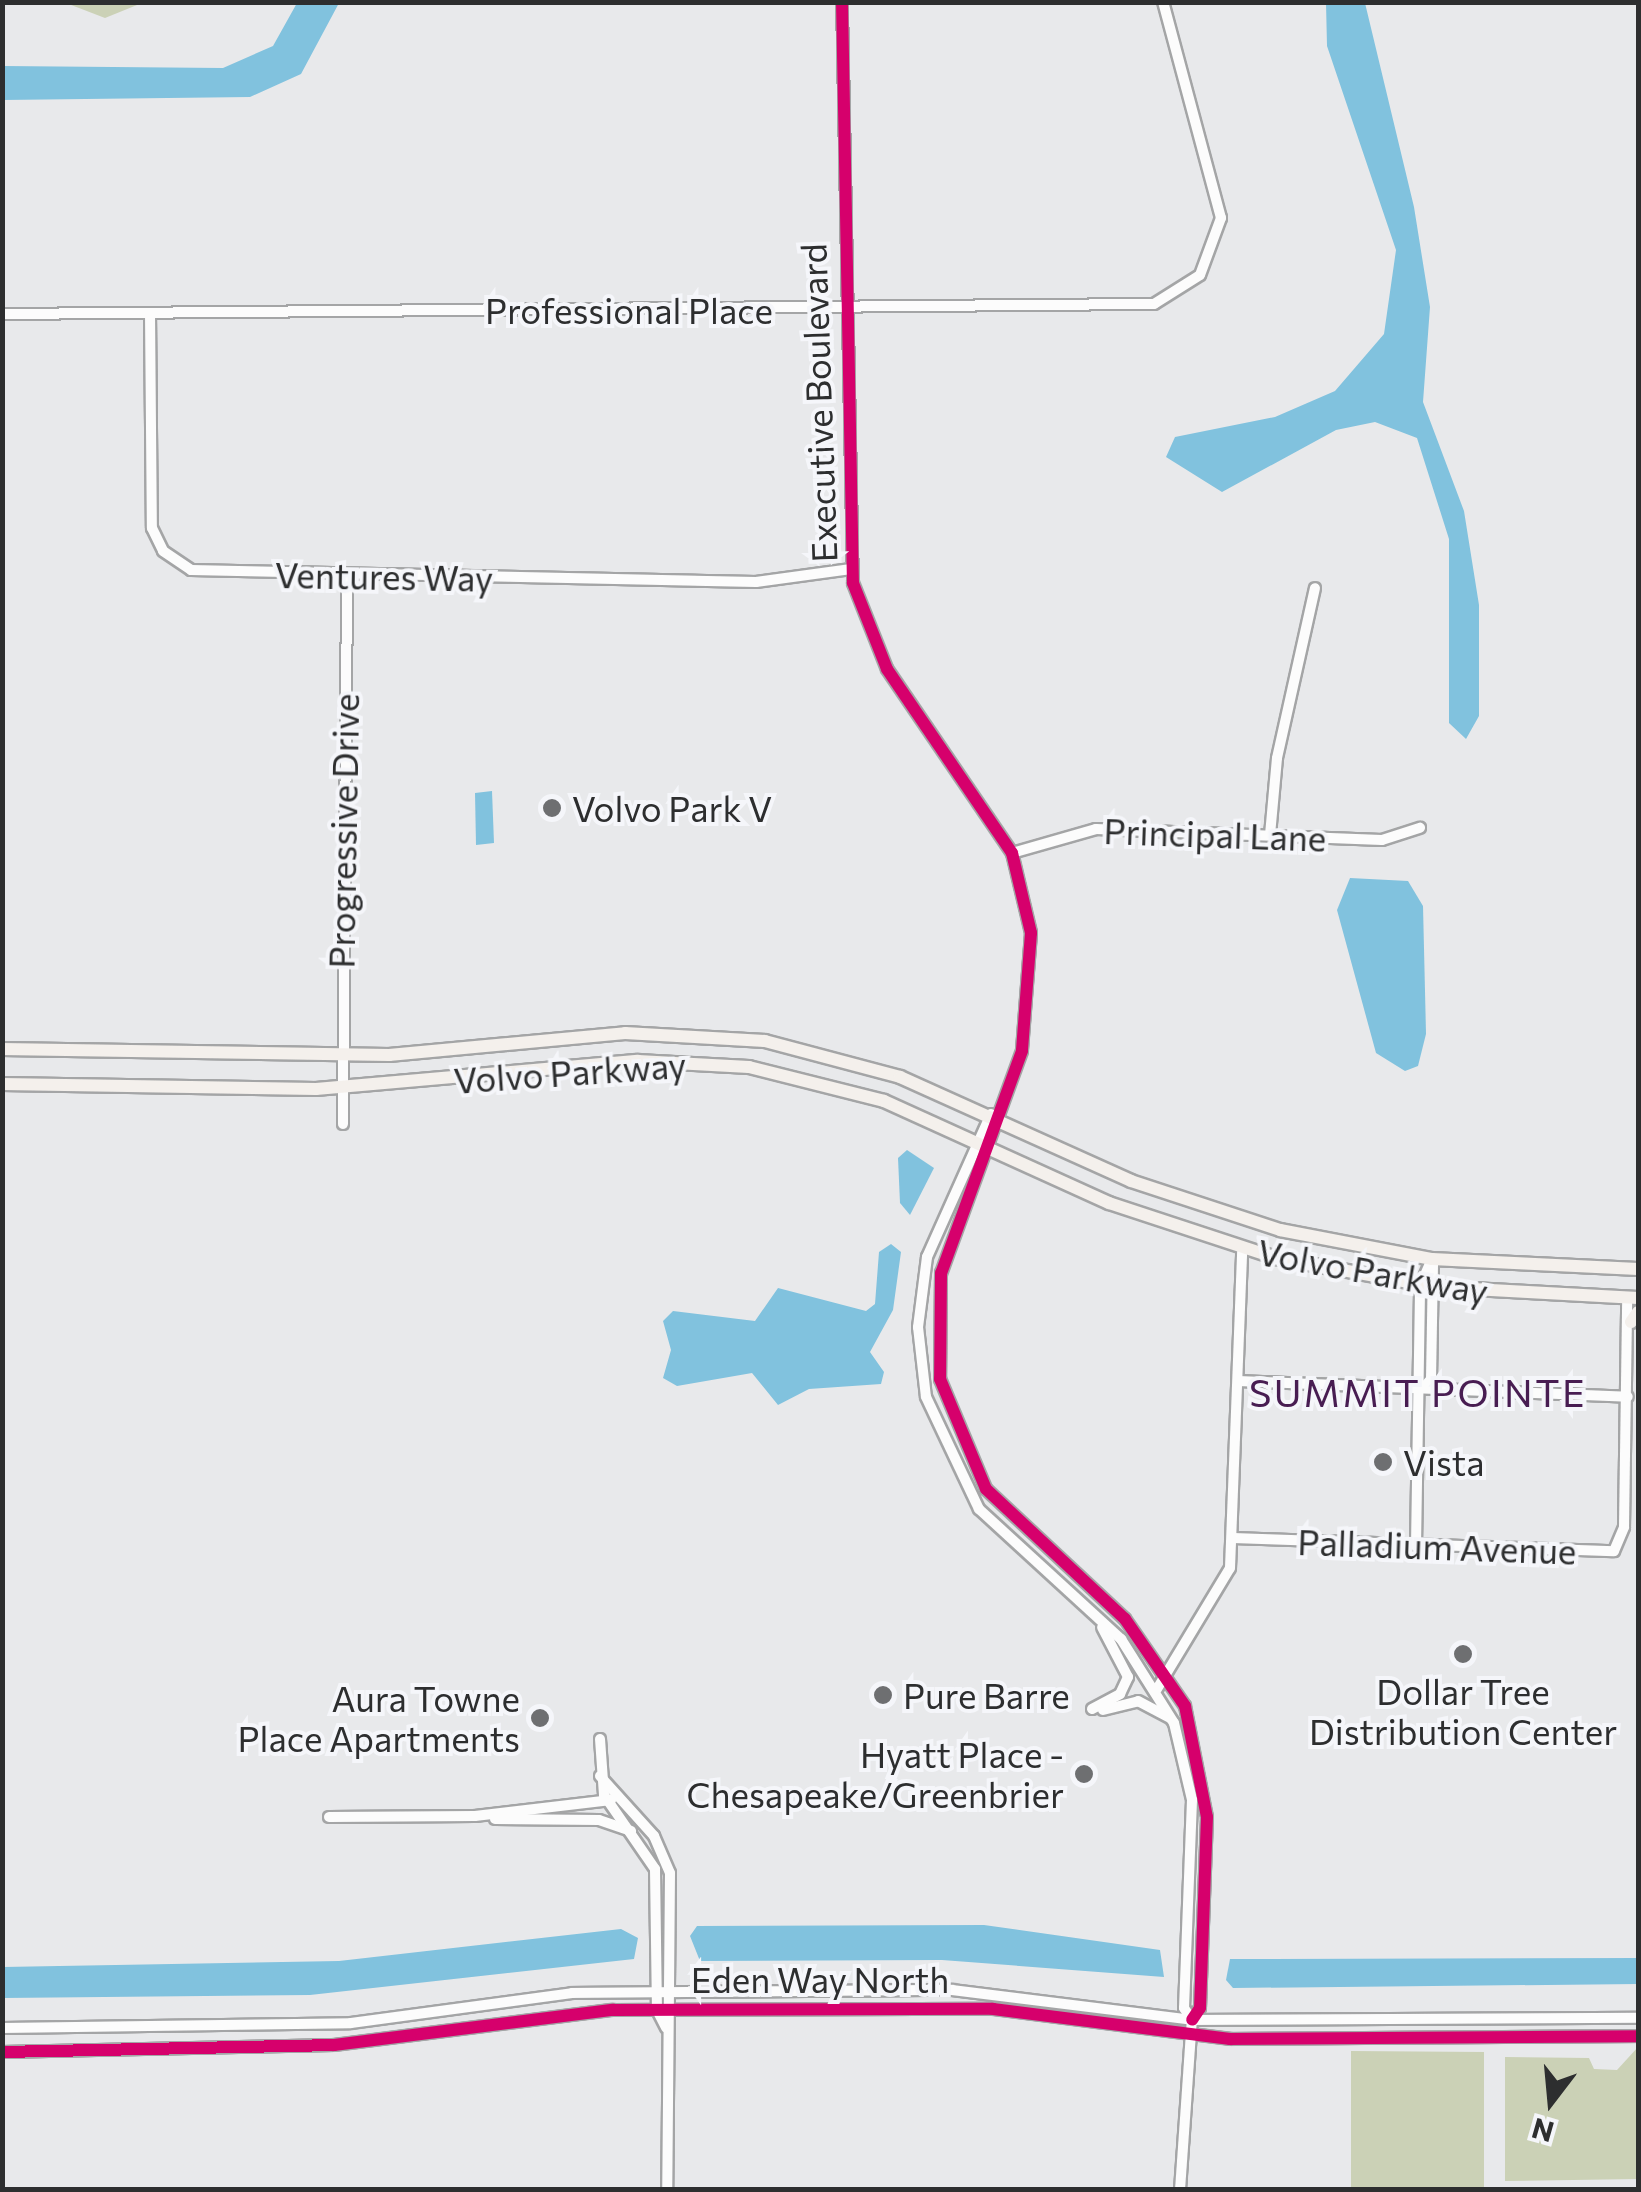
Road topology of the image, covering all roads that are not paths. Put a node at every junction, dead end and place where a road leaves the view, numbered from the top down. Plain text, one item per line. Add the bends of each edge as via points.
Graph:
1 (842, 2) edge
2 (1163, 2) edge
3 (844, 309) junction
4 (150, 313) junction
5 (2, 314) edge
6 (851, 569) junction
7 (347, 574) junction
8 (1315, 588) dead end
9 (1420, 828) dead end
10 (1270, 836) junction
11 (1012, 853) junction
12 (2, 1049) edge
13 (341, 1055) junction
14 (2, 1084) edge
15 (342, 1088) junction
16 (996, 1116) junction
17 (342, 1124) dead end
18 (982, 1145) junction
19 (1242, 1249) junction
20 (1432, 1258) junction
21 (1638, 1269) edge
22 (1638, 1278) edge
23 (1420, 1286) junction
24 (1436, 1288) junction
25 (1633, 1298) edge
26 (1634, 1317) edge
27 (1238, 1381) junction
28 (1422, 1388) junction
29 (1628, 1396) junction
30 (1233, 1538) junction
31 (1416, 1546) junction
32 (1094, 1614) junction
33 (1164, 1668) junction
34 (1157, 1690) junction
35 (1173, 1721) junction
36 (600, 1739) dead end
37 (616, 1802) junction
38 (329, 1816) dead end
39 (475, 1816) junction
40 (539, 1820) junction
41 (637, 1834) junction
42 (657, 1992) junction
43 (672, 1992) junction
44 (657, 2010) junction
45 (672, 2010) junction
46 (1638, 2018) edge
47 (1192, 2020) junction
48 (2, 2028) edge
49 (666, 2028) junction
50 (1638, 2036) edge
51 (1190, 2037) junction
52 (2, 2052) edge
53 (666, 2190) edge
54 (1180, 2190) edge

1 - 3 street, Executive Boulevard
2 - 3 street, Professional Place via 1220,201 1219,237 1196,279 1142,306
3 - 4 street, Professional Place
3 - 6 street, Executive Boulevard
4 - 5 street, Professional Place
4 - 7 street, Ventures Way via 151,522 162,551 203,573
6 - 7 street, Ventures Way via 765,582
6 - 11 street, Executive Boulevard via 887,670
7 - 13 street, Progressive Drive
8 - 10 street via 1277,758
9 - 10 street, Principal Lane via 1382,840
10 - 11 street, Principal Lane via 1096,828
11 - 16 street, Executive Boulevard via 1033,982 1022,1052
12 - 13 main road, Volvo Parkway
13 - 15 street, Progressive Drive
13 - 16 main road, Volvo Parkway via 625,1033 730,1036 868,1066
14 - 15 main road, Volvo Parkway
15 - 17 street, Progressive Drive
15 - 18 main road, Volvo Parkway via 610,1063 714,1063 850,1090
16 - 18 street, Executive Boulevard
16 - 20 main road, Volvo Parkway via 1217,1212
18 - 19 main road, Volvo Parkway
18 - 32 street, Executive Boulevard via 923,1274 926,1397 979,1509
18 - 33 street, Executive Boulevard via 938,1290 937,1361 952,1424 1008,1517 1126,1619
19 - 23 main road, Volvo Parkway
19 - 27 street
20 - 21 main road, Volvo Parkway
20 - 23 street
20 - 24 street
22 - 25 main road
23 - 24 main road, Volvo Parkway
23 - 28 street
24 - 25 main road, Volvo Parkway
24 - 28 street
25 - 26 street
26 - 29 street
27 - 28 street
27 - 30 street
28 - 29 street
28 - 31 street
29 - 31 street, Palladium Avenue via 1624,1527 1612,1552
30 - 31 street, Palladium Avenue
30 - 33 street via 1222,1589
32 - 34 street, Executive Boulevard
32 - 35 street via 1128,1677 1120,1694 1092,1708 1144,1702
33 - 34 street
33 - 47 street, Executive Boulevard via 1194,1731 1206,1792 1205,1933
34 - 35 street, Executive Boulevard
35 - 47 street, Executive Boulevard via 1192,1800 1184,2008
36 - 37 street via 600,1776
37 - 39 street
37 - 40 street
37 - 41 street
37 - 43 street via 668,1865
38 - 39 street
39 - 40 street
40 - 41 street via 599,1820
41 - 42 street via 656,1877
42 - 43 street, Eden Way North
42 - 44 street
42 - 48 street, Eden Way North via 539,1996 351,2022
43 - 45 street
43 - 47 street, Eden Way North via 985,1991
44 - 45 street, Eden Way North
44 - 49 street
44 - 52 street, Eden Way North via 518,2016 334,2045
45 - 49 street
45 - 51 street, Eden Way North via 993,2010
46 - 47 street, Eden Way North
47 - 51 street
49 - 53 street
50 - 51 street, Eden Way North
51 - 54 street

